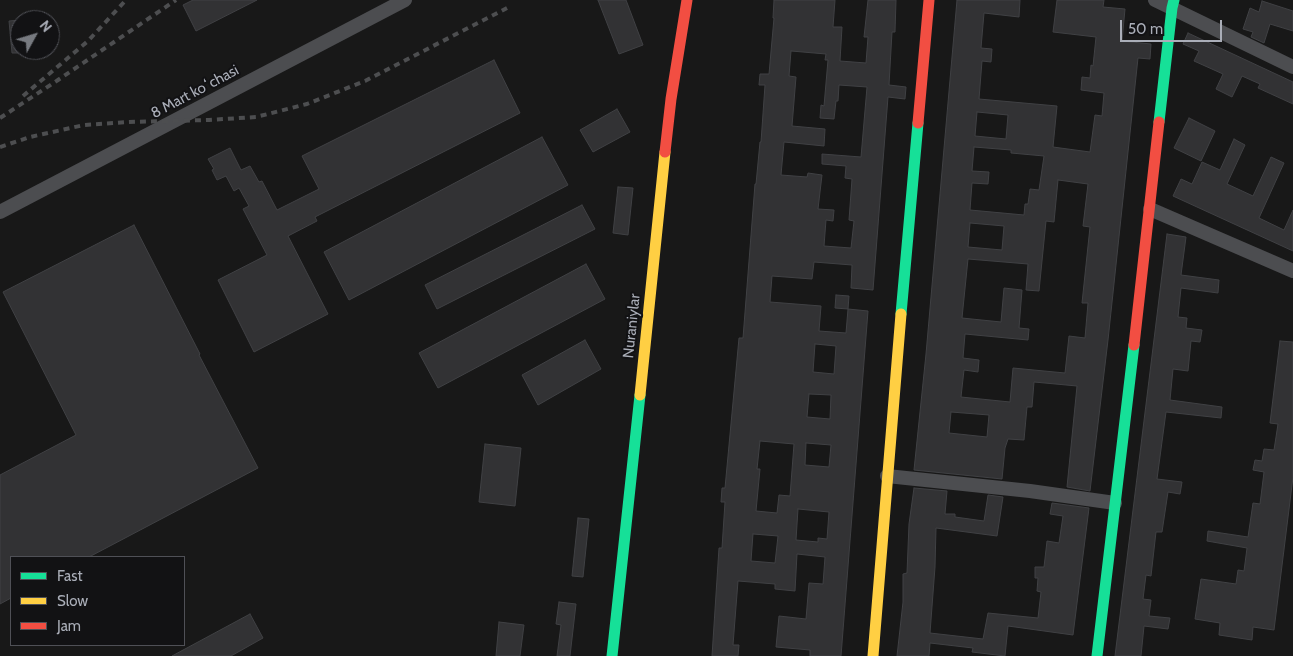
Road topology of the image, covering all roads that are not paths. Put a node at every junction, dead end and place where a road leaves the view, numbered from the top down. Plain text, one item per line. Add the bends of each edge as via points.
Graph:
1 (405, 0) edge
2 (687, 0) edge
3 (928, 0) edge
4 (1155, 0) edge
5 (1173, 4) edge
6 (1293, 67) edge
7 (1150, 209) junction
8 (0, 212) edge
9 (1293, 271) edge
10 (887, 476) junction
11 (1115, 503) junction
12 (612, 656) edge
13 (873, 656) edge
14 (1097, 656) edge

1 - 8 street, 8 Mart koʻchasi
2 - 12 street, Nuraniylar via 671,99
3 - 10 street
4 - 5 street
5 - 6 street
5 - 7 street
7 - 9 street
7 - 11 street
10 - 11 street
10 - 13 street
11 - 14 street

